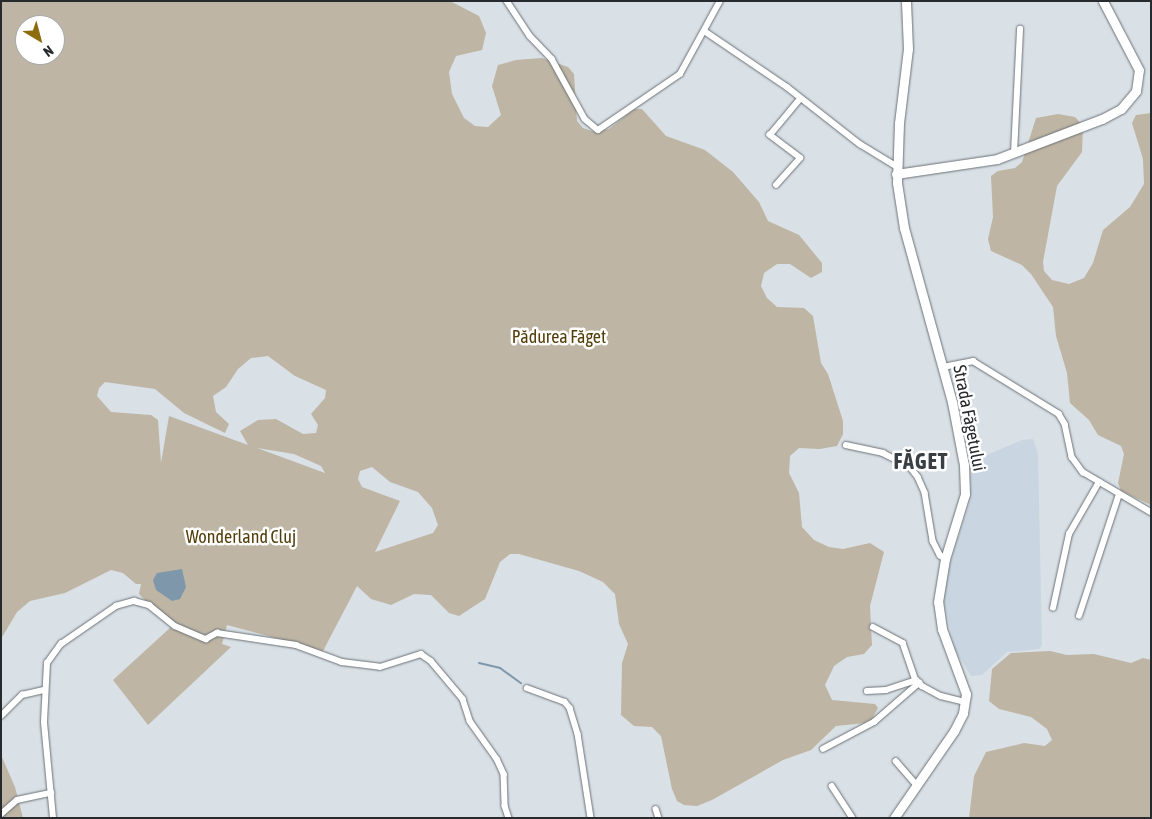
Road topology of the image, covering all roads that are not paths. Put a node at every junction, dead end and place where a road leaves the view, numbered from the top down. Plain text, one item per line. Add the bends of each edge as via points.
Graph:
1 (507, 1) edge
2 (720, 1) edge
3 (906, 1) edge
4 (1103, 1) edge
5 (1020, 29) dead end
6 (706, 32) junction
7 (800, 99) junction
8 (1014, 153) junction
9 (896, 170) junction
10 (776, 185) dead end
11 (943, 367) junction
12 (846, 445) dead end
13 (1099, 482) junction
14 (1119, 494) junction
15 (1151, 512) edge
16 (946, 559) junction
17 (1054, 608) dead end
18 (1079, 616) dead end
19 (873, 627) dead end
20 (917, 681) junction
21 (527, 688) dead end
22 (44, 690) junction
23 (867, 690) dead end
24 (965, 702) junction
25 (1, 716) edge
26 (823, 749) dead end
27 (896, 761) dead end
28 (916, 784) junction
29 (832, 786) dead end
30 (51, 793) junction
31 (656, 809) dead end
32 (1, 814) edge
33 (53, 818) edge
34 (510, 818) edge
35 (591, 818) edge
36 (659, 818) edge
37 (853, 818) edge
38 (894, 818) edge

1 - 6 street via 530,36 552,59 585,119 598,130 680,74
2 - 6 street
3 - 9 main road, Strada Făgetului via 908,49
4 - 8 main road via 1138,67 1140,78 1134,94 1112,115
5 - 8 street
6 - 7 street
7 - 9 street
7 - 10 street via 770,135 800,158
8 - 9 main road via 975,164
9 - 11 main road, Strada Făgetului via 903,223
11 - 13 street via 972,361 1059,414 1065,424 1072,458 1083,472
11 - 16 main road, Strada Făgetului via 965,478 963,503
12 - 16 street via 883,453 910,468 918,477 925,494 934,541 940,555
13 - 14 street
13 - 17 street via 1069,534
14 - 15 street
14 - 18 street
16 - 24 main road, Strada Făgetului via 938,602 942,629 966,686
19 - 20 street via 903,643
20 - 23 street via 886,690
20 - 24 street via 941,696
20 - 26 street via 874,722
21 - 35 street via 565,702 570,708 578,734
22 - 25 street via 22,695
22 - 30 street
22 - 34 street via 47,663 56,648 116,606 131,601 149,605 175,626 206,639 217,633 296,645 342,662 380,667 421,654 431,661 463,699 470,721 497,759 504,774 505,806
24 - 28 main road, Strada Făgetului via 954,731
27 - 28 street
28 - 38 main road, Strada Făgetului
29 - 37 street
30 - 32 street via 17,800
30 - 33 street
31 - 36 street

